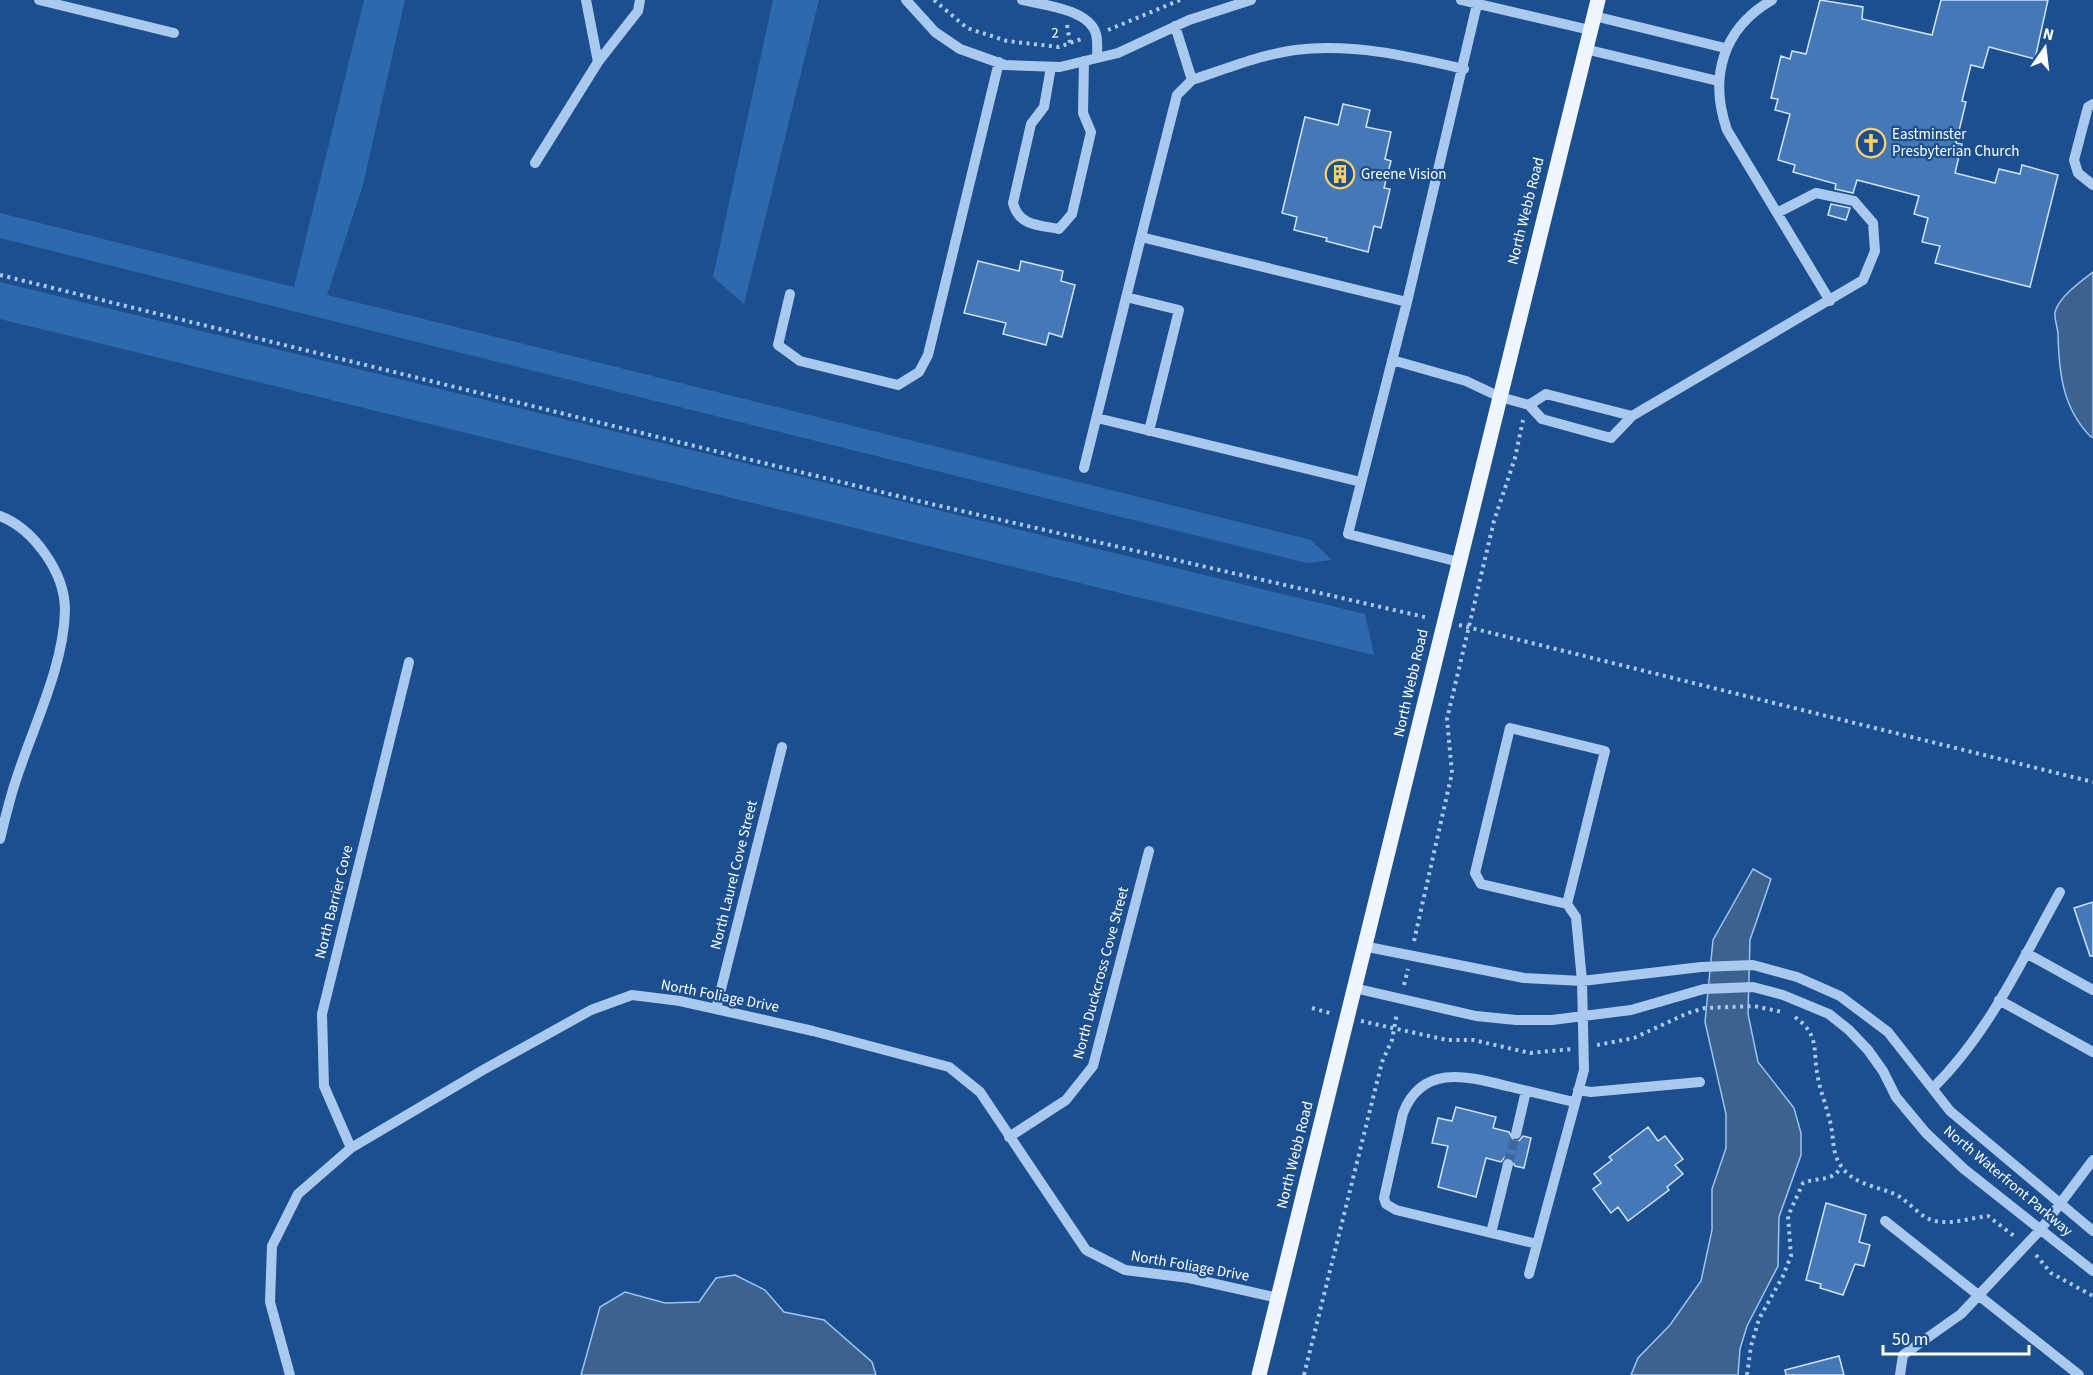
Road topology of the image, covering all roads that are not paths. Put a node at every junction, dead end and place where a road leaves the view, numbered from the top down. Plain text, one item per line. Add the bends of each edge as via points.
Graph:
1 (39, 0) edge
2 (586, 0) edge
3 (640, 0) edge
4 (906, 0) edge
5 (1022, 0) edge
6 (1251, 0) edge
7 (1461, 0) edge
8 (1598, 0) edge
9 (1772, 0) edge
10 (1478, 2) edge
11 (1592, 23) junction
12 (1175, 26) junction
13 (174, 33) dead end
14 (1725, 48) junction
15 (1585, 49) junction
16 (1097, 58) junction
17 (1084, 61) junction
18 (598, 62) junction
19 (999, 62) junction
20 (1051, 67) junction
21 (1464, 69) junction
22 (1192, 80) junction
23 (1718, 81) junction
24 (2093, 104) edge
25 (535, 163) dead end
26 (2093, 185) edge
27 (1777, 213) junction
28 (1141, 237) junction
29 (790, 294) dead end
30 (1126, 297) junction
31 (1830, 301) junction
32 (1407, 302) junction
33 (1392, 360) junction
34 (1500, 397) junction
35 (1527, 404) junction
36 (1632, 416) junction
37 (1096, 418) junction
38 (1149, 431) junction
39 (1084, 468) dead end
40 (1361, 482) junction
41 (0, 516) edge
42 (1459, 562) junction
43 (409, 662) dead end
44 (782, 747) dead end
45 (0, 839) edge
46 (1149, 851) dead end
47 (2060, 892) dead end
48 (1567, 904) junction
49 (1363, 946) junction
50 (2026, 953) junction
51 (1582, 981) junction
52 (1354, 988) junction
53 (2093, 990) edge
54 (2000, 999) junction
55 (716, 1009) junction
56 (1583, 1017) junction
57 (2093, 1052) edge
58 (1700, 1082) dead end
59 (1933, 1088) junction
60 (1578, 1089) junction
61 (1526, 1091) junction
62 (1574, 1102) junction
63 (1516, 1134) tunnel mouth
64 (1009, 1137) junction
65 (351, 1148) junction
66 (2093, 1160) edge
67 (1508, 1164) tunnel mouth
68 (2061, 1204) junction
69 (1886, 1221) dead end
70 (2041, 1229) junction
71 (2093, 1231) edge
72 (1491, 1233) junction
73 (1537, 1244) junction
74 (2093, 1271) edge
75 (1529, 1274) dead end
76 (1979, 1295) junction
77 (1278, 1298) junction
78 (290, 1375) edge
79 (1259, 1375) edge
80 (1900, 1375) edge
81 (2079, 1375) edge

1 - 13 street
2 - 18 street
3 - 18 street via 638,11
4 - 19 street via 935,32 960,49
5 - 16 street via 1089,22 1096,34
6 - 12 street
7 - 10 street
8 - 11 main road, North Webb Road
9 - 14 street via 1758,8
10 - 11 street
10 - 21 street
11 - 14 street
11 - 15 main road, North Webb Road
12 - 16 street via 1118,53
12 - 22 street
14 - 23 street
15 - 23 street
15 - 34 main road, North Webb Road
16 - 17 street
17 - 20 street
17 - 20 street via 1083,113 1091,132 1072,214 1059,229 1024,222 1015,213 1013,203 1031,124 1044,107
18 - 25 street
19 - 20 street
19 - 29 street via 928,355 919,372 898,385 800,361 778,345
21 - 22 street via 1391,52 1350,48 1294,50
21 - 32 street
22 - 28 street via 1177,95
23 - 27 street via 1727,130
24 - 26 street via 2088,107 2074,160 2078,173
27 - 31 street
27 - 31 street via 1816,193 1854,201 1873,223 1875,251 1863,280
28 - 30 street
28 - 32 street
30 - 37 street
30 - 38 street via 1179,310
31 - 36 street
32 - 33 street
33 - 34 street via 1466,381
33 - 40 street
34 - 35 street
34 - 42 main road, North Webb Road
35 - 36 street via 1546,394
35 - 36 street via 1542,419 1611,438
37 - 38 street
37 - 39 street
38 - 40 street
40 - 42 street via 1348,534
41 - 45 street via 32,537 59,581 65,609 55,667 16,779
42 - 49 main road, North Webb Road
43 - 65 street, North Barrier Cove via 322,1014 324,1086
44 - 55 street, North Laurel Cove Street
46 - 64 street, North Duckcross Cove Street via 1093,1066 1066,1100
47 - 50 street
48 - 48 street via 1481,884 1475,873 1510,728 1605,751
48 - 51 street via 1576,917
49 - 51 street, North Waterfront Parkway via 1524,978
49 - 52 main road, North Webb Road
50 - 53 street
50 - 54 street
51 - 56 street
51 - 59 street, North Waterfront Parkway via 1701,967 1753,966 1797,977 1840,996 1888,1032
52 - 56 street, North Waterfront Parkway via 1476,1016 1516,1020
52 - 77 main road, North Webb Road
54 - 57 street
54 - 59 street via 1960,1062
55 - 64 street, North Foliage Drive via 949,1066 980,1092
55 - 65 street, North Foliage Drive via 632,995 591,1010
56 - 60 street via 1584,1070
56 - 70 street, North Waterfront Parkway via 1631,1010 1704,989 1753,987 1783,994 1829,1014 1868,1050 1896,1097 1926,1132 1964,1169
58 - 60 street via 1591,1092
59 - 68 street, North Waterfront Parkway via 1950,1111
60 - 62 street
61 - 62 street
61 - 63 street
61 - 72 street via 1454,1075 1422,1087 1408,1100 1403,1113 1384,1198 1386,1204 1396,1210
62 - 73 street
64 - 77 street, North Foliage Drive via 1086,1250 1125,1270 1189,1278
65 - 78 street, North Foliage Drive via 298,1194 272,1246 270,1302
66 - 68 street
67 - 72 street
68 - 70 street
68 - 71 street, North Waterfront Parkway
69 - 76 street
70 - 74 street, North Waterfront Parkway
70 - 76 street
72 - 73 street
73 - 75 street
76 - 80 street via 1938,1333 1903,1355
76 - 81 street
77 - 79 main road, North Webb Road

